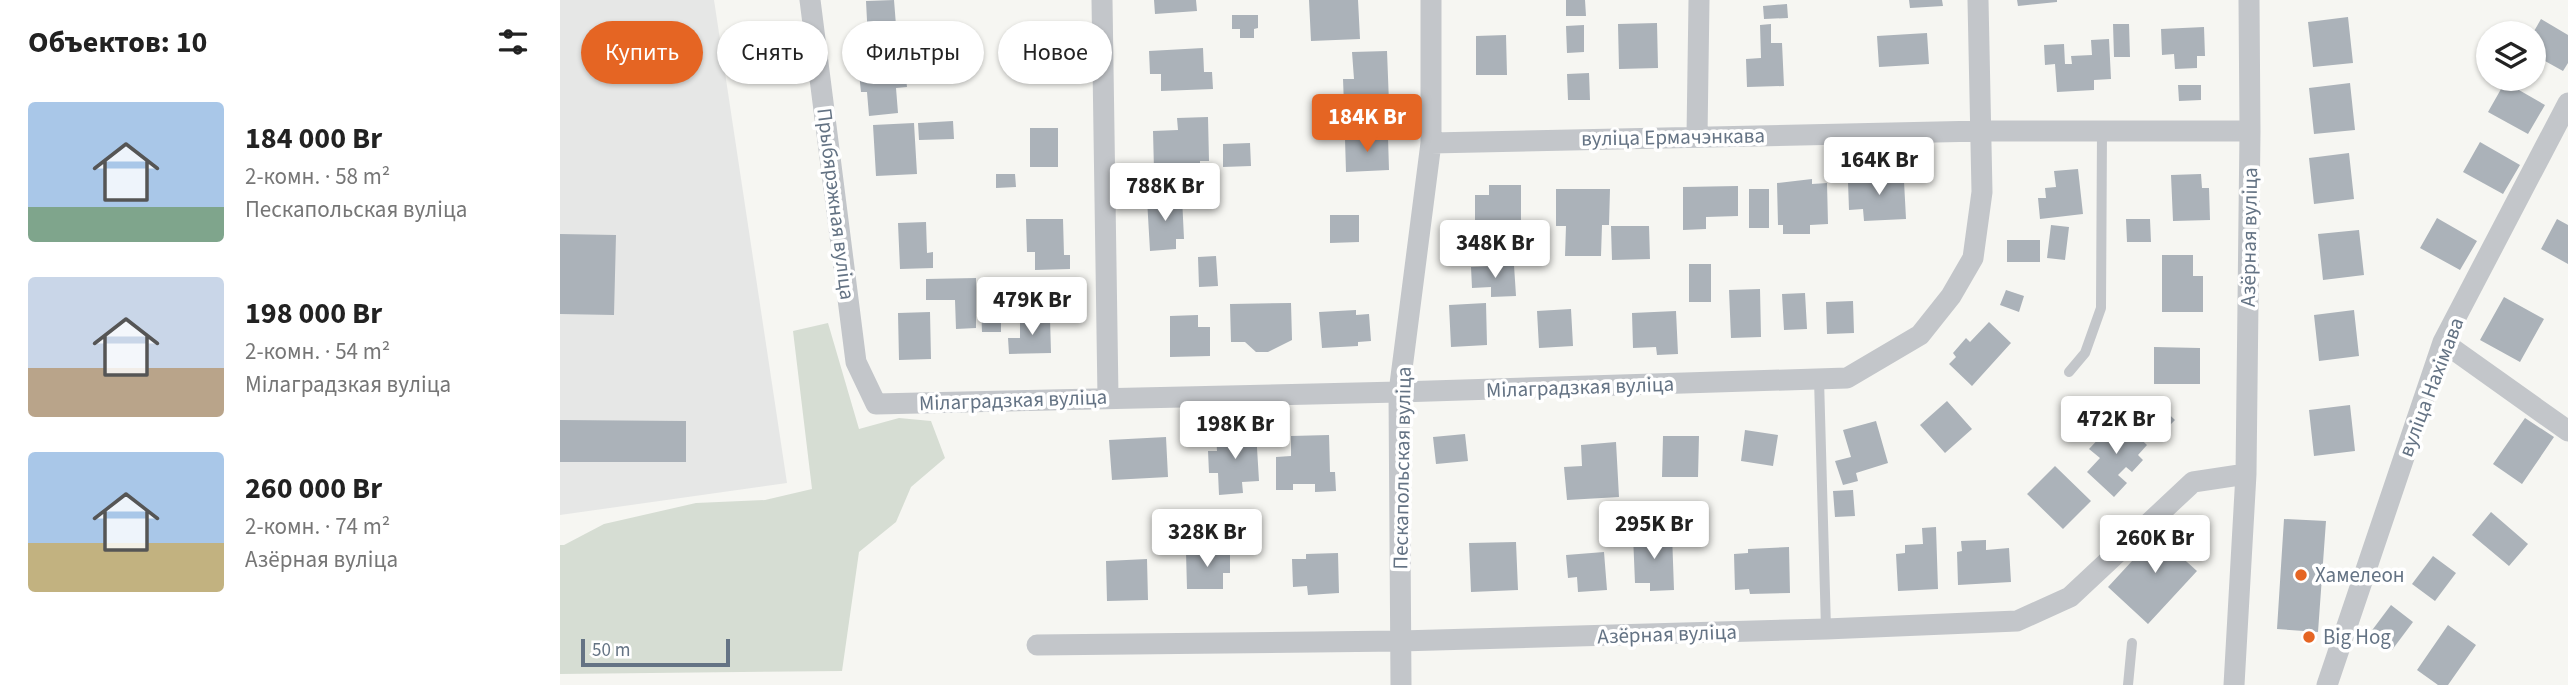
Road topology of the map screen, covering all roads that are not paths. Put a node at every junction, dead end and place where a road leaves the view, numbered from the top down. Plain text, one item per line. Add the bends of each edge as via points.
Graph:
1 (810, 0) edge
2 (1102, 0) edge
3 (1431, 0) edge
4 (1699, 0) edge
5 (1978, 0) edge
6 (2249, 0) edge
7 (2568, 103) edge
8 (1982, 131) junction
9 (2102, 131) junction
10 (2250, 131) junction
11 (1697, 136) junction
12 (1431, 143) junction
13 (2443, 342) junction
14 (2069, 372) dead end
15 (1819, 379) junction
16 (1399, 392) junction
17 (1108, 397) junction
18 (876, 404) joint
19 (2568, 431) edge
20 (2246, 474) junction
21 (1826, 629) junction
22 (1400, 641) junction
23 (2132, 643) dead end
24 (1037, 645) dead end
25 (1401, 685) edge
26 (2128, 685) edge
27 (2234, 685) edge
28 (2328, 685) edge

1 - 18 street, Прыбярэжная вуліца via 856,362
2 - 17 street
3 - 12 street, Пескапольская вуліца
4 - 11 street
5 - 8 street, Мілаградзкая вуліца
6 - 10 street, Азёрная вуліца
7 - 13 street, вуліца Нахімава
8 - 9 street, вуліца Ермачэнкава
8 - 11 street, вуліца Ермачэнкава
8 - 15 street, Мілаградзкая вуліца via 1982,191 1973,258 1951,296 1920,335 1847,379
9 - 10 street, вуліца Ермачэнкава
9 - 14 lane via 2101,308 2085,353
10 - 20 street, Азёрная вуліца
11 - 12 street, вуліца Ермачэнкава
12 - 16 street, Пескапольская вуліца
13 - 19 street
13 - 28 street, вуліца Нахімава
15 - 16 street, Мілаградзкая вуліца
15 - 21 lane
16 - 17 street, Мілаградзкая вуліца
16 - 22 street, Пескапольская вуліца
17 - 18 street, Мілаградзкая вуліца
20 - 21 street, Азёрная вуліца via 2193,482 2070,597 2017,621
20 - 27 street, Азёрная вуліца
21 - 22 street, Азёрная вуліца
22 - 24 street, Азёрная вуліца
22 - 25 street, Пескапольская вуліца
23 - 26 lane

